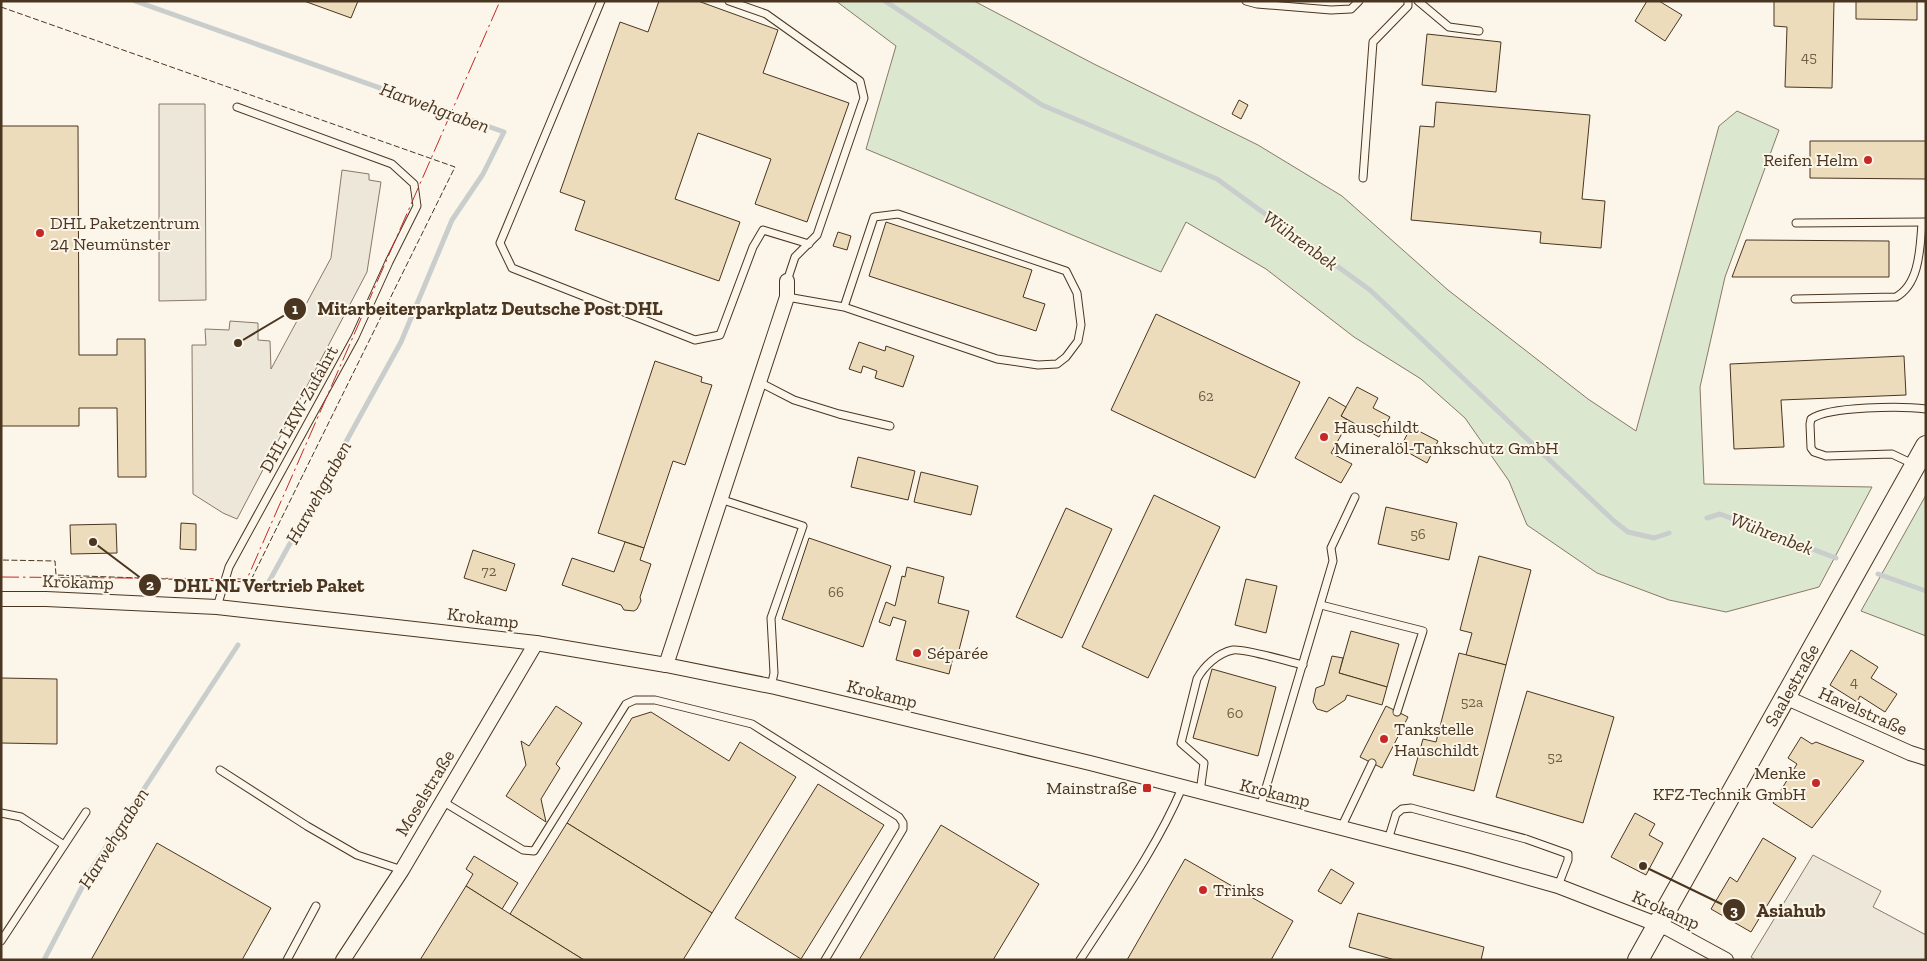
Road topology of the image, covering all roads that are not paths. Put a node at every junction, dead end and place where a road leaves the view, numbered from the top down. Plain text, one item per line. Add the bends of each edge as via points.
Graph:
1 (601, 1) edge
2 (729, 1) edge
3 (1246, 1) edge
4 (1359, 1) edge
5 (1408, 1) edge
6 (1418, 1) edge
7 (1479, 31) dead end
8 (237, 107) dead end
9 (1363, 178) dead end
10 (1924, 222) edge
11 (1796, 223) dead end
12 (809, 244) junction
13 (787, 281) joint
14 (787, 297) junction
15 (1795, 299) dead end
16 (844, 307) junction
17 (759, 382) junction
18 (1926, 409) edge
19 (890, 426) dead end
20 (1926, 446) edge
21 (1915, 465) junction
22 (1355, 497) dead end
23 (720, 499) junction
24 (1, 599) edge
25 (1321, 605) junction
26 (217, 607) junction
27 (536, 643) junction
28 (666, 665) junction
29 (1303, 665) junction
30 (771, 687) junction
31 (1785, 697) junction
32 (1397, 712) dead end
33 (1926, 758) edge
34 (1372, 763) dead end
35 (220, 770) dead end
36 (1182, 788) junction
37 (1200, 792) junction
38 (442, 801) junction
39 (1260, 808) junction
40 (86, 812) dead end
41 (1, 813) edge
42 (1341, 828) junction
43 (1388, 840) junction
44 (64, 845) junction
45 (402, 870) junction
46 (1558, 886) junction
47 (316, 906) dead end
48 (1658, 925) junction
49 (1, 941) edge
50 (287, 960) edge
51 (344, 960) edge
52 (825, 960) edge
53 (1080, 960) edge
54 (1638, 960) edge
55 (1726, 960) edge

1 - 12 lane via 500,243 512,268 695,340 720,335 763,230
2 - 12 lane via 766,14 860,81 864,98 817,235
3 - 4 lane via 1331,10 1350,9
5 - 9 lane via 1408,6 1373,42
6 - 7 lane via 1449,28
8 - 26 lane, DHL LKW-Zufahrt via 392,164 414,184 417,206 355,337 229,567
10 - 11 lane
10 - 15 lane via 1916,268 1904,292 1896,296
12 - 13 lane via 795,257
13 - 14 street
14 - 16 lane
14 - 17 street
16 - 16 lane via 997,359 1038,365 1057,364 1066,357 1078,341 1081,325 1077,292 1066,271 898,214 874,217
17 - 19 lane via 794,400
17 - 23 street
18 - 21 lane via 1907,406 1824,413 1812,419 1810,424 1811,448 1820,455 1892,454
20 - 21 street, Saalestraße
21 - 31 street, Saalestraße
22 - 25 lane via 1331,548 1333,561
23 - 28 street
23 - 30 lane via 803,526 771,618 774,673
24 - 26 street, Krokamp
25 - 29 lane
25 - 32 lane via 1424,632
26 - 27 street, Krokamp
27 - 28 street, Krokamp
27 - 38 street, Moselstraße
28 - 30 street, Krokamp
29 - 37 lane via 1234,650 1202,670 1181,743 1204,763
29 - 39 lane
30 - 36 street, Krokamp
31 - 33 street, Havelstraße
31 - 48 street, Saalestraße
34 - 42 lane
35 - 45 lane via 357,855
36 - 37 street, Krokamp
36 - 53 lane via 1168,820
37 - 39 street, Krokamp
38 - 45 street, Moselstraße
38 - 52 lane via 523,850 534,851 626,704 635,700 655,700 752,724 899,817 903,823 903,829
39 - 42 street, Krokamp
40 - 44 lane
41 - 44 lane via 21,816
42 - 43 street, Krokamp
43 - 46 street, Krokamp
43 - 46 lane via 1396,814 1411,808 1526,839 1568,854
44 - 49 lane
45 - 51 street, Moselstraße
46 - 48 street, Krokamp
47 - 50 lane
48 - 54 street, Saalestraße
48 - 55 street, Krokamp

